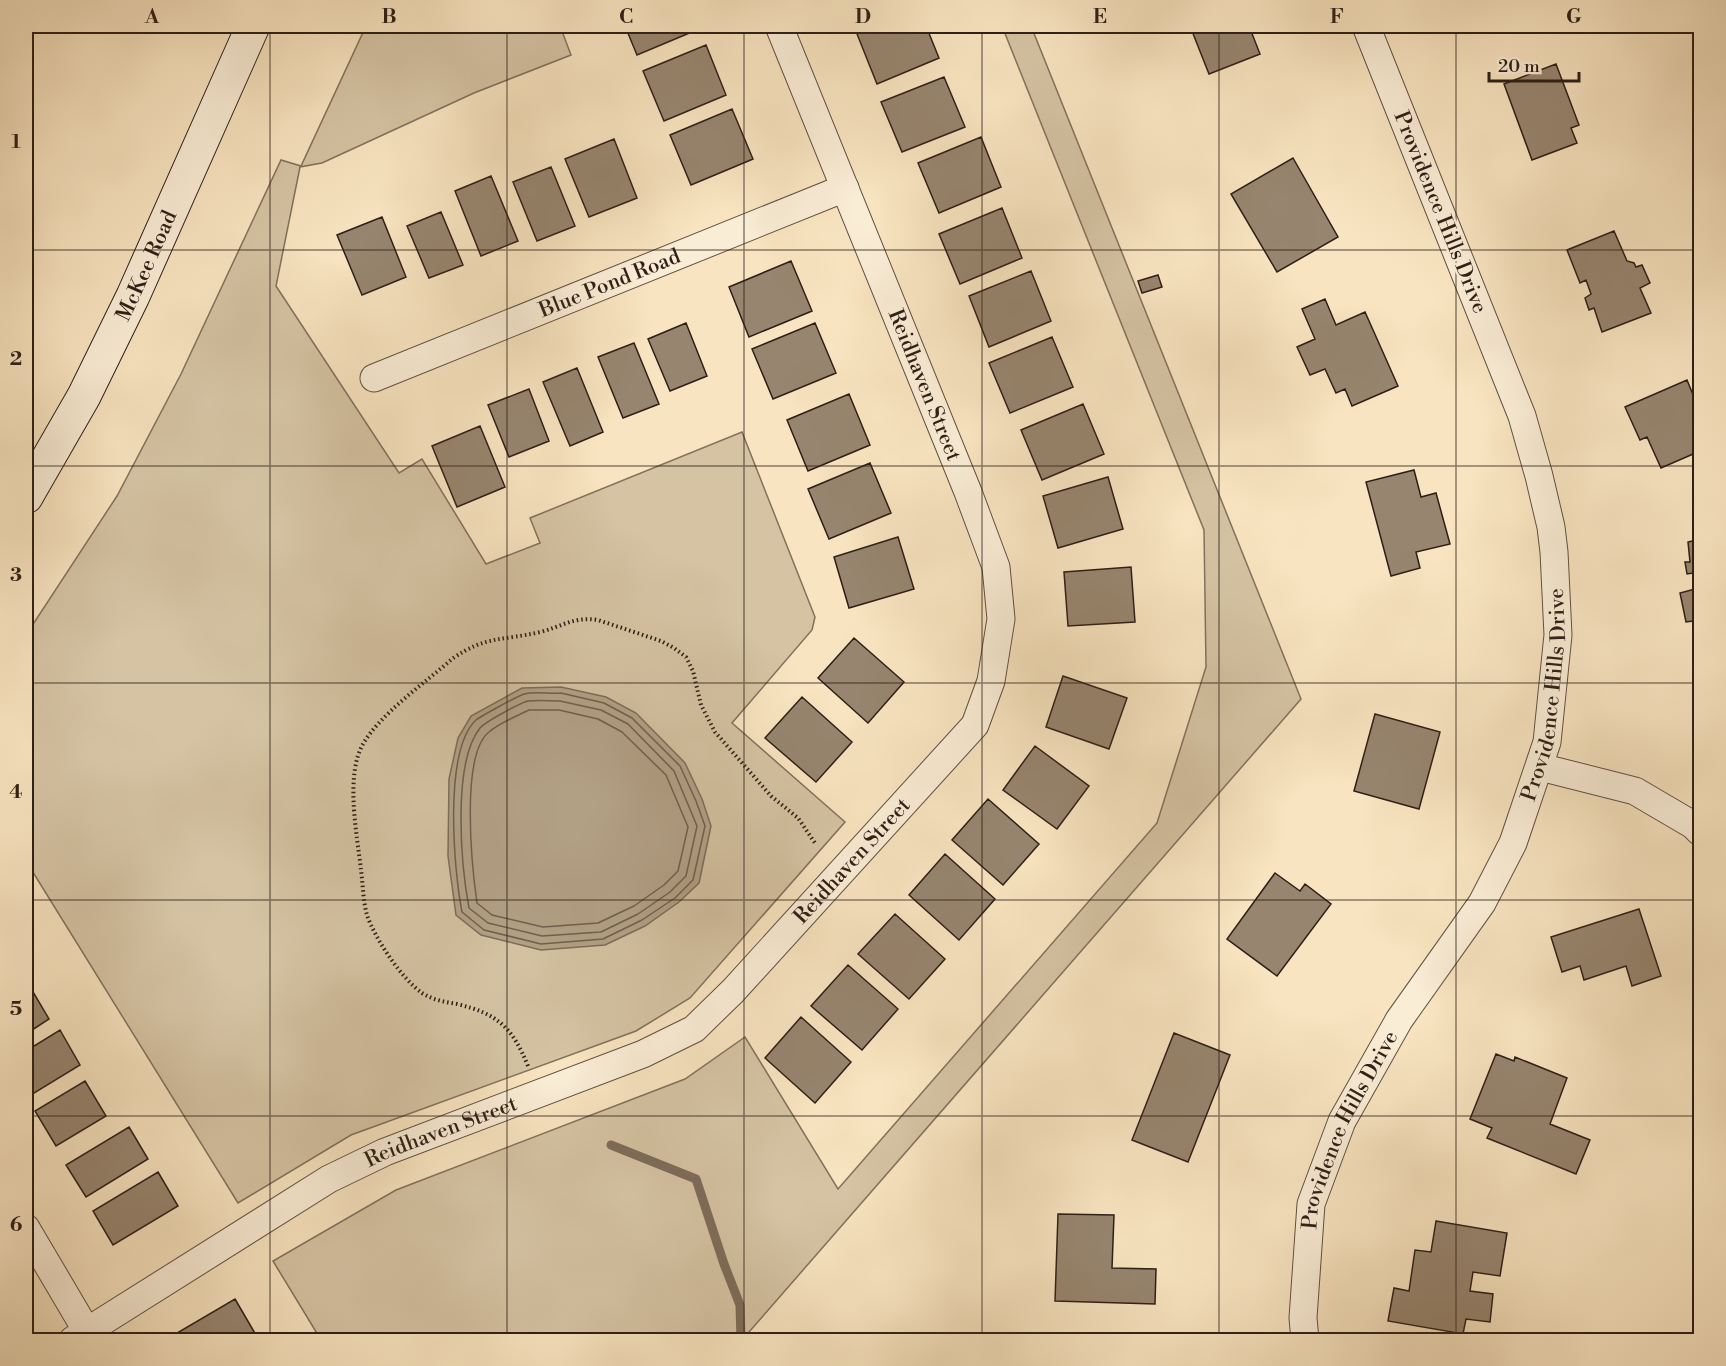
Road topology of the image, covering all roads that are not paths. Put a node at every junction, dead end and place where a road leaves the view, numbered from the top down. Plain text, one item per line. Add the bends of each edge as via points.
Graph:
1 (253, 26) edge
2 (779, 26) edge
3 (1366, 26) edge
4 (845, 188) junction
5 (374, 378) dead end
6 (26, 497) edge
7 (1540, 767) junction
8 (1701, 832) edge
9 (26, 1228) edge
10 (84, 1338) edge
11 (1305, 1341) edge

1 - 6 street, McKee Road via 133,296 84,396
2 - 4 street, Reidhaven Street
3 - 7 street, Providence Hills Drive via 1522,416 1551,526 1558,635 1548,742
4 - 5 street, Blue Pond Road
4 - 10 street, Reidhaven Street via 996,567 1001,619 991,681 975,725 694,1029 643,1054 385,1152 329,1179
7 - 8 street via 1635,791
7 - 11 street, Providence Hills Drive via 1513,843 1482,903 1399,1020 1341,1121 1311,1204 1303,1318
9 - 10 street

